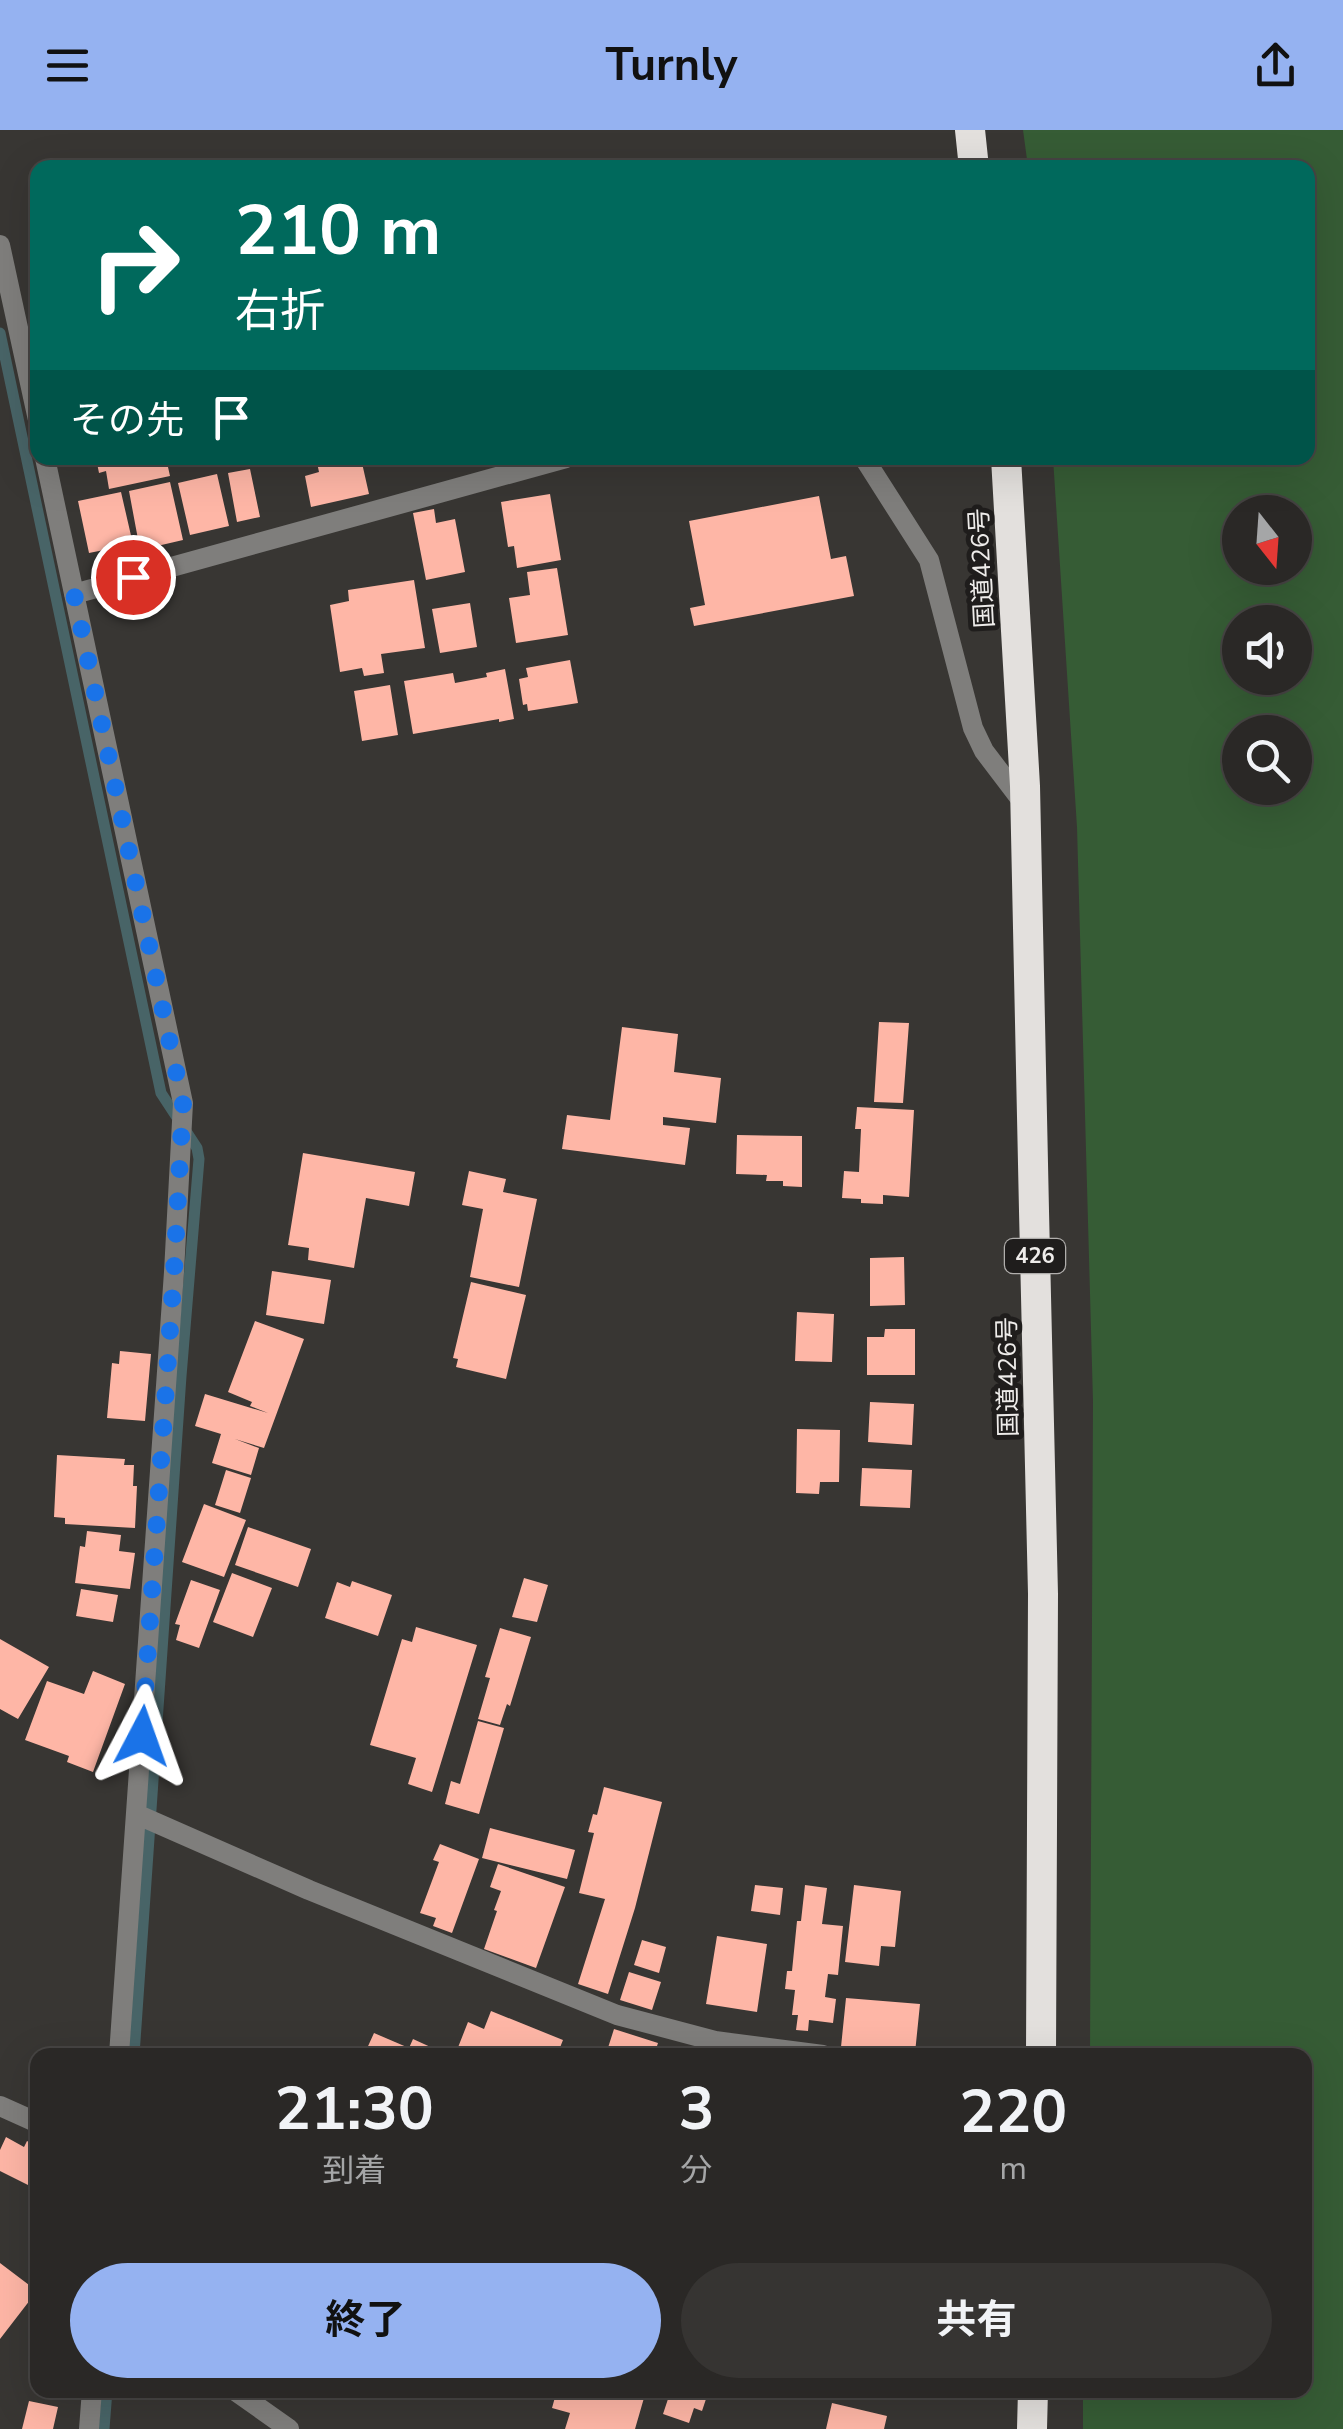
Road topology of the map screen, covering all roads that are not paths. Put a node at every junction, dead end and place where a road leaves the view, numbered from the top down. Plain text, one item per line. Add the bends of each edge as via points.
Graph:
1 (970, 130) edge
2 (973, 160) edge
3 (0, 245) edge
4 (30, 383) edge
5 (47, 465) edge
6 (541, 465) edge
7 (868, 465) edge
8 (1006, 465) edge
9 (74, 594) junction
10 (1025, 806) junction
11 (136, 1814) junction
12 (119, 2048) edge
13 (769, 2048) edge
14 (1042, 2048) edge
15 (0, 2106) edge
16 (30, 2119) edge
17 (91, 2398) edge
18 (245, 2398) edge
19 (1033, 2398) edge
20 (89, 2429) edge
21 (289, 2429) edge
22 (1032, 2429) edge

1 - 2 highway
3 - 4 street
5 - 9 street
6 - 9 street
7 - 10 street via 929,560 973,728
8 - 10 highway, 国道426号 / 426
9 - 11 street via 183,1104
10 - 14 highway, 国道426号 / 426 via 1043,1594
11 - 12 street
11 - 13 street via 618,2015
15 - 16 street
17 - 20 street
18 - 21 street
19 - 22 highway

